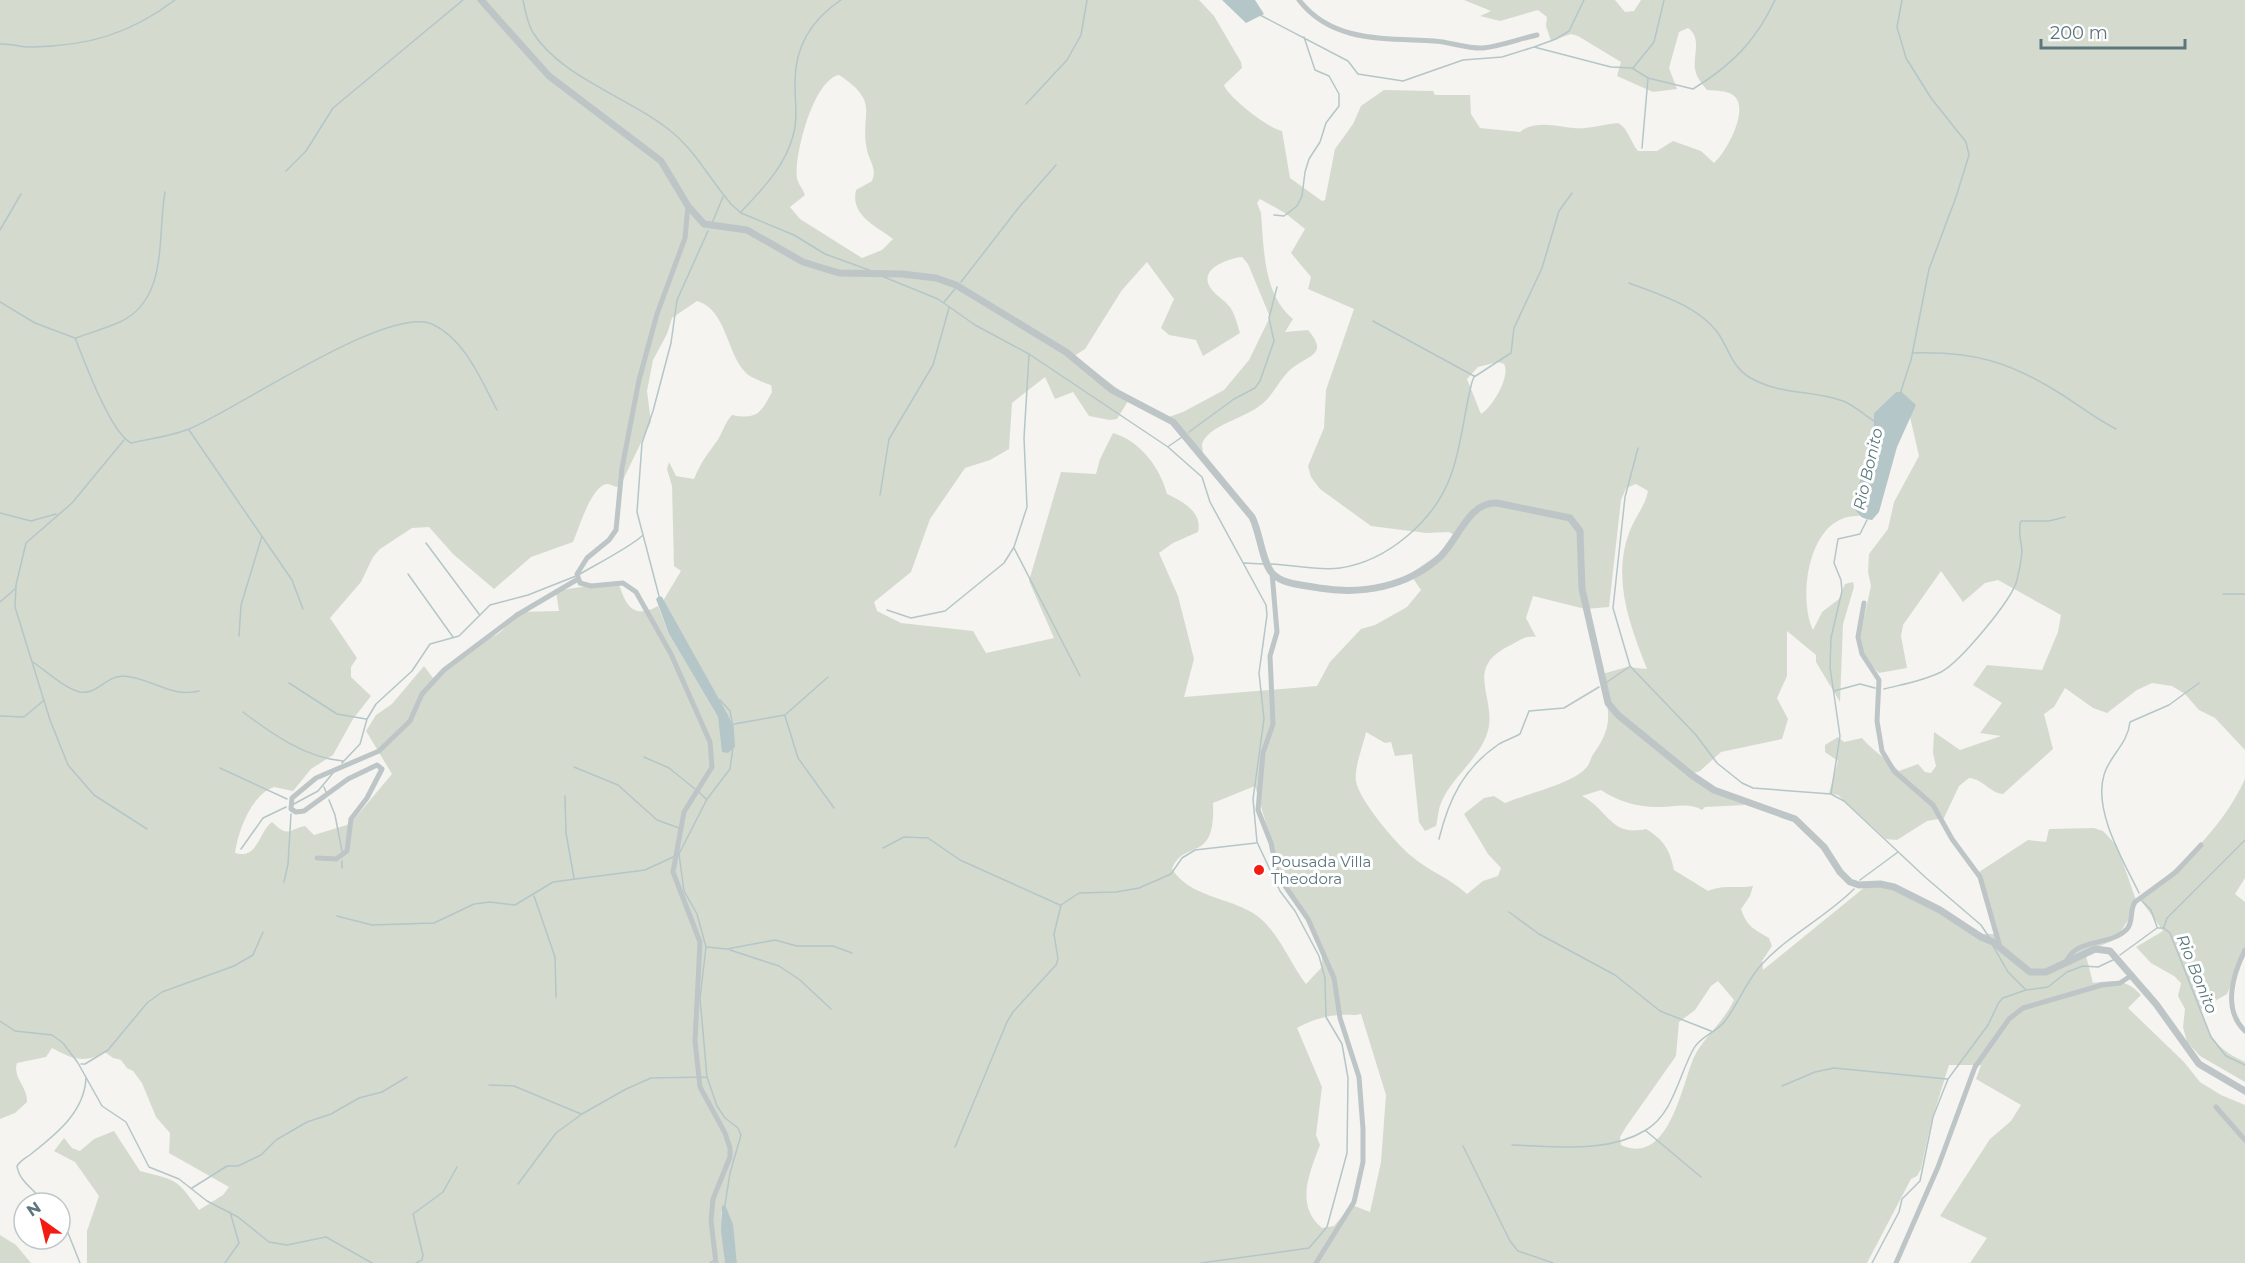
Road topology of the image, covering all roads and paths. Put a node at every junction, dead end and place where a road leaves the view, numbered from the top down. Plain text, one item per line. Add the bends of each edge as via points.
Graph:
1 (481, 0) edge
2 (1299, 0) edge
3 (1537, 35) dead end
4 (688, 206) junction
5 (1272, 573) junction
6 (578, 579) junction
7 (1864, 603) dead end
8 (2201, 845) dead end
9 (317, 858) dead end
10 (2000, 947) junction
11 (2245, 950) edge
12 (2066, 962) junction
13 (2132, 975) junction
14 (2245, 1031) edge
15 (2245, 1091) edge
16 (2216, 1107) dead end
17 (2245, 1140) edge
18 (716, 1263) edge
19 (1316, 1263) edge
20 (1896, 1263) edge

1 - 4 street via 549,76 661,161
2 - 3 street via 1321,22 1371,39 1433,41 1481,48
4 - 5 street via 704,224 747,230 803,262 839,273 902,274 956,285 1066,352 1112,390 1181,430 1252,517
4 - 6 street via 685,237 657,314 639,380 622,468 616,530 583,563
5 - 10 street via 1287,582 1327,589 1377,589 1398,583 1434,561 1475,510 1486,504 1570,518 1580,531 1582,589 1606,697 1618,715 1714,790 1802,823 1850,882 1894,887
5 - 19 street via 1277,632 1270,656 1273,724 1263,753 1258,810 1278,876 1308,919 1334,978 1340,1018 1359,1077 1362,1113 1364,1151 1354,1202
6 - 9 street via 518,615 444,670 422,694 410,721 379,751 316,778 292,798 291,809 304,811 360,772 377,765 382,769 351,819 347,851 336,859
6 - 18 street via 586,586 623,583 636,592 671,654 711,749 710,771 684,812 673,872 700,942 695,1041 700,1087 730,1149 713,1199 711,1221
7 - 10 street via 1858,637 1862,654 1878,680 1877,721 1882,751 1894,771 1933,805 1980,878
8 - 12 street via 2176,872 2135,902 2126,930 2111,939 2081,947
10 - 12 street via 2030,972 2046,972
11 - 14 street via 2231,994 2235,1016
12 - 13 street via 2095,949 2106,949
13 - 15 street via 2194,1058 2205,1069
13 - 20 street via 2120,983 2092,987 2023,1008 2009,1019 1975,1067 1938,1167
16 - 17 street

